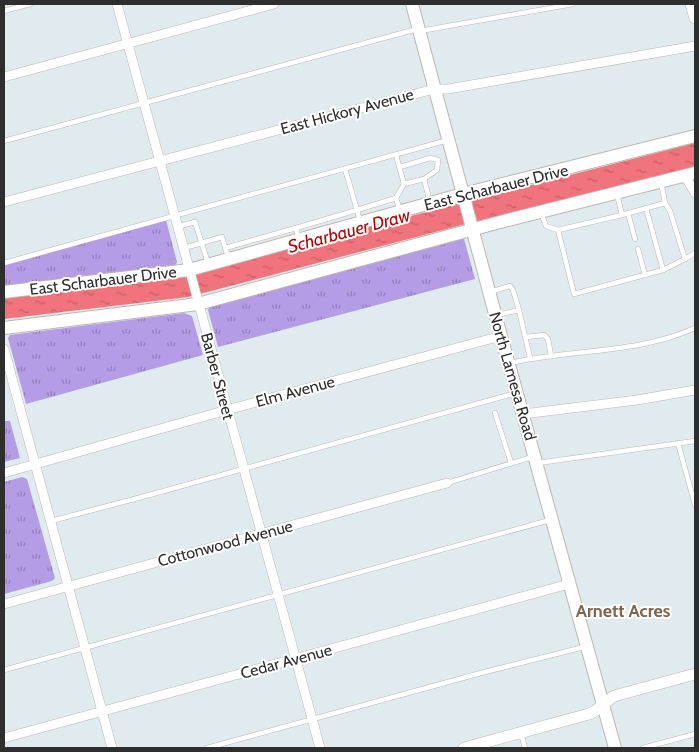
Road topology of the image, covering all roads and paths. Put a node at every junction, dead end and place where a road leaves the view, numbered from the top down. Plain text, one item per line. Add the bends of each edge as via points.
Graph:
1 (30, 4) edge
2 (117, 4) edge
3 (274, 4) edge
4 (412, 4) edge
5 (573, 4) edge
6 (691, 4) edge
7 (4, 11) edge
8 (695, 18) edge
9 (418, 30) junction
10 (127, 43) junction
11 (695, 46) edge
12 (4, 77) edge
13 (434, 89) junction
14 (144, 103) junction
15 (695, 136) edge
16 (448, 140) junction
17 (4, 141) edge
18 (396, 155) junction
19 (453, 156) junction
20 (438, 160) junction
21 (160, 161) junction
22 (400, 167) junction
23 (345, 169) junction
24 (690, 174) edge
25 (424, 179) junction
26 (661, 181) junction
27 (404, 184) junction
28 (616, 193) junction
29 (695, 193) edge
30 (464, 197) junction
31 (396, 198) junction
32 (4, 202) edge
33 (430, 203) junction
34 (665, 204) junction
35 (646, 208) junction
36 (400, 211) junction
37 (541, 212) junction
38 (628, 213) junction
39 (622, 214) junction
40 (174, 215) junction
41 (359, 216) junction
42 (177, 227) junction
43 (472, 229) junction
44 (558, 230) junction
45 (635, 239) dead end
46 (202, 243) junction
47 (183, 248) junction
48 (638, 248) dead end
49 (227, 253) junction
50 (695, 253) edge
51 (685, 259) junction
52 (4, 262) edge
53 (208, 264) junction
54 (189, 270) junction
55 (663, 270) junction
56 (645, 275) junction
57 (4, 292) edge
58 (489, 292) junction
59 (198, 304) junction
60 (520, 310) junction
61 (496, 316) junction
62 (4, 328) edge
63 (695, 328) edge
64 (501, 336) junction
65 (526, 337) junction
66 (4, 349) edge
67 (551, 356) junction
68 (530, 358) junction
69 (508, 363) junction
70 (695, 390) edge
71 (517, 393) junction
72 (227, 410) junction
73 (496, 413) dead end
74 (523, 414) junction
75 (695, 441) edge
76 (678, 444) junction
77 (536, 460) junction
78 (511, 463) junction
79 (34, 464) junction
80 (244, 469) junction
81 (4, 473) edge
82 (447, 482) joint
83 (695, 505) edge
84 (552, 519) junction
85 (49, 521) junction
86 (262, 534) junction
87 (569, 584) junction
88 (67, 586) junction
89 (278, 595) junction
90 (4, 604) edge
91 (586, 646) junction
92 (84, 649) junction
93 (295, 658) junction
94 (4, 670) edge
95 (695, 674) edge
96 (602, 704) junction
97 (102, 711) junction
98 (312, 718) junction
99 (521, 733) junction
100 (695, 734) edge
101 (4, 738) edge
102 (112, 748) edge
103 (207, 748) edge
104 (320, 748) edge
105 (464, 748) edge
106 (525, 748) edge
107 (615, 748) edge
108 (643, 748) edge

1 - 7 lane
2 - 10 street, Barber Street
3 - 10 street
4 - 9 main road, North Lamesa Road
5 - 9 lane
6 - 8 street
9 - 13 main road, North Lamesa Road
9 - 14 lane
10 - 12 street
10 - 14 street, Barber Street
11 - 13 street, East Hickory Avenue
13 - 16 main road, North Lamesa Road
13 - 21 street, East Hickory Avenue
14 - 17 lane
14 - 21 street, Barber Street
15 - 30 main road, East Scharbauer Drive
16 - 18 lane
16 - 19 main road, North Lamesa Road
18 - 22 lane
18 - 23 lane
19 - 20 lane
19 - 30 main road, North Lamesa Road
20 - 22 lane via 430,158
20 - 25 lane via 437,170
21 - 32 street, East Hickory Avenue
21 - 40 street, Barber Street
22 - 27 lane
23 - 40 lane
23 - 41 lane
24 - 26 main road
24 - 29 street
25 - 27 lane
25 - 33 lane
26 - 28 main road
26 - 34 lane
27 - 31 lane
28 - 37 main road
28 - 39 lane
30 - 33 main road, East Scharbauer Drive
30 - 43 main road, North Lamesa Road
31 - 36 lane
31 - 41 lane
33 - 36 main road, East Scharbauer Drive
34 - 35 lane
34 - 51 lane
35 - 38 lane
35 - 55 lane
36 - 41 main road, East Scharbauer Drive
37 - 43 main road
37 - 44 lane via 546,226
38 - 39 lane
38 - 45 lane
39 - 44 lane
40 - 42 street, Barber Street
40 - 52 lane
41 - 49 main road, East Scharbauer Drive
42 - 46 lane via 194,222
42 - 47 street, Barber Street
43 - 58 main road, North Lamesa Road
43 - 59 main road
44 - 56 lane via 574,294
46 - 47 lane
46 - 49 lane via 222,237
46 - 53 lane
47 - 54 street, Barber Street
48 - 56 lane
49 - 53 main road, East Scharbauer Drive
50 - 51 lane
51 - 55 lane
53 - 54 main road, East Scharbauer Drive
54 - 57 main road, East Scharbauer Drive
54 - 59 street, Barber Street
55 - 56 lane
58 - 60 lane via 510,286
58 - 61 main road, North Lamesa Road
59 - 62 main road
59 - 72 street, Barber Street
60 - 61 lane
60 - 65 lane
61 - 64 main road, North Lamesa Road
63 - 67 lane via 669,338
64 - 69 main road, North Lamesa Road
64 - 72 street, Elm Avenue
65 - 67 lane via 544,335 548,339
65 - 68 lane
66 - 79 street
67 - 68 lane
68 - 69 lane
69 - 71 main road, North Lamesa Road
70 - 74 street
71 - 74 main road, North Lamesa Road
71 - 80 lane
72 - 79 street, Elm Avenue
72 - 80 street, Barber Street
73 - 78 lane
74 - 77 main road, North Lamesa Road
75 - 76 lane
76 - 77 lane
76 - 83 lane
77 - 78 lane
77 - 84 main road, North Lamesa Road
78 - 82 lane
79 - 81 street, Elm Avenue
79 - 85 street
80 - 85 lane
80 - 86 street, Barber Street
82 - 86 street, Cottonwood Avenue
84 - 87 main road, North Lamesa Road
84 - 89 lane
85 - 88 street
86 - 88 street, Cottonwood Avenue
86 - 89 street, Barber Street
87 - 91 main road, North Lamesa Road
87 - 93 street, Cedar Avenue
88 - 90 street, Cottonwood Avenue
88 - 92 street
89 - 92 lane
89 - 93 street, Barber Street
91 - 96 main road, North Lamesa Road
91 - 98 lane
92 - 94 lane
92 - 97 street
93 - 97 street, Cedar Avenue
93 - 98 street, Barber Street
95 - 96 street via 614,696
96 - 99 street via 589,714
96 - 107 main road, North Lamesa Road
97 - 101 street, Cedar Avenue
97 - 102 street
98 - 103 lane
98 - 104 street, Barber Street
99 - 105 street
99 - 106 lane
100 - 108 lane

